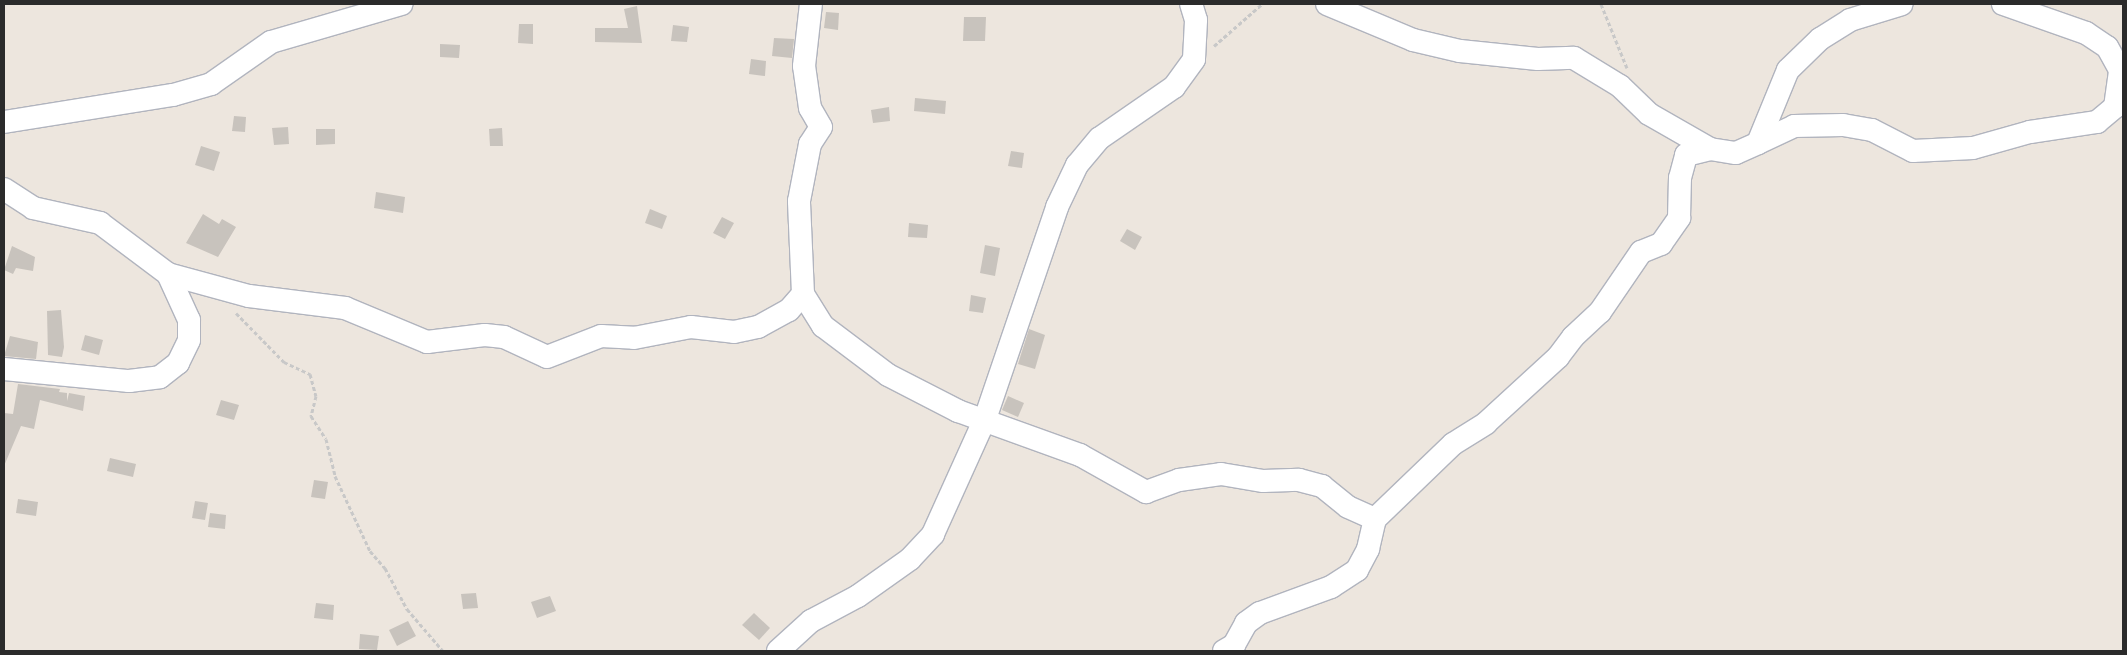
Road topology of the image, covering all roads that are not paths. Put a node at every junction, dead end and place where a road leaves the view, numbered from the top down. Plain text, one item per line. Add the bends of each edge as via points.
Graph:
1 (402, 4) edge
2 (810, 4) edge
3 (1191, 4) edge
4 (1327, 4) edge
5 (1902, 4) edge
6 (2003, 4) edge
7 (4, 122) edge
8 (1758, 143) junction
9 (1710, 148) junction
10 (4, 190) edge
11 (168, 274) junction
12 (803, 294) junction
13 (4, 369) edge
14 (985, 419) junction
15 (1375, 519) junction
16 (778, 651) edge
17 (1224, 651) edge

1 - 7 street via 271,42 212,84 173,95
2 - 12 street via 804,66 810,108 821,127 810,144 800,201
3 - 14 street via 1196,20 1194,59 1174,87 1100,138 1077,165 1057,207 1043,258 1012,334
4 - 9 street via 1413,40 1460,52 1538,59 1574,58 1620,86 1649,114
5 - 8 street via 1850,20 1820,38 1788,70
6 - 8 street via 2086,33 2107,47 2120,70 2114,107 2097,122 2030,132 1973,148 1913,151 1872,130 1842,126 1794,126
8 - 9 street via 1736,153
9 - 15 street via 1686,155 1680,178 1679,218 1661,244 1641,252 1627,268 1600,312 1509,403 1486,423 1453,444
10 - 11 street via 33,208 100,223
11 - 12 street via 249,296 345,308 427,342 485,335 504,337 547,357 601,336 634,338 691,327 734,332 758,327 789,310
11 - 13 street via 189,320 189,340 178,363 160,377 129,381
12 - 14 street via 823,326 888,375 958,411
14 - 15 street via 1080,455 1146,492 1180,480 1221,474 1263,481 1299,480 1322,486 1348,507
14 - 16 street via 933,534 910,559 858,596 811,621
15 - 17 street via 1368,549 1357,570 1331,587 1260,613 1246,623 1234,645

